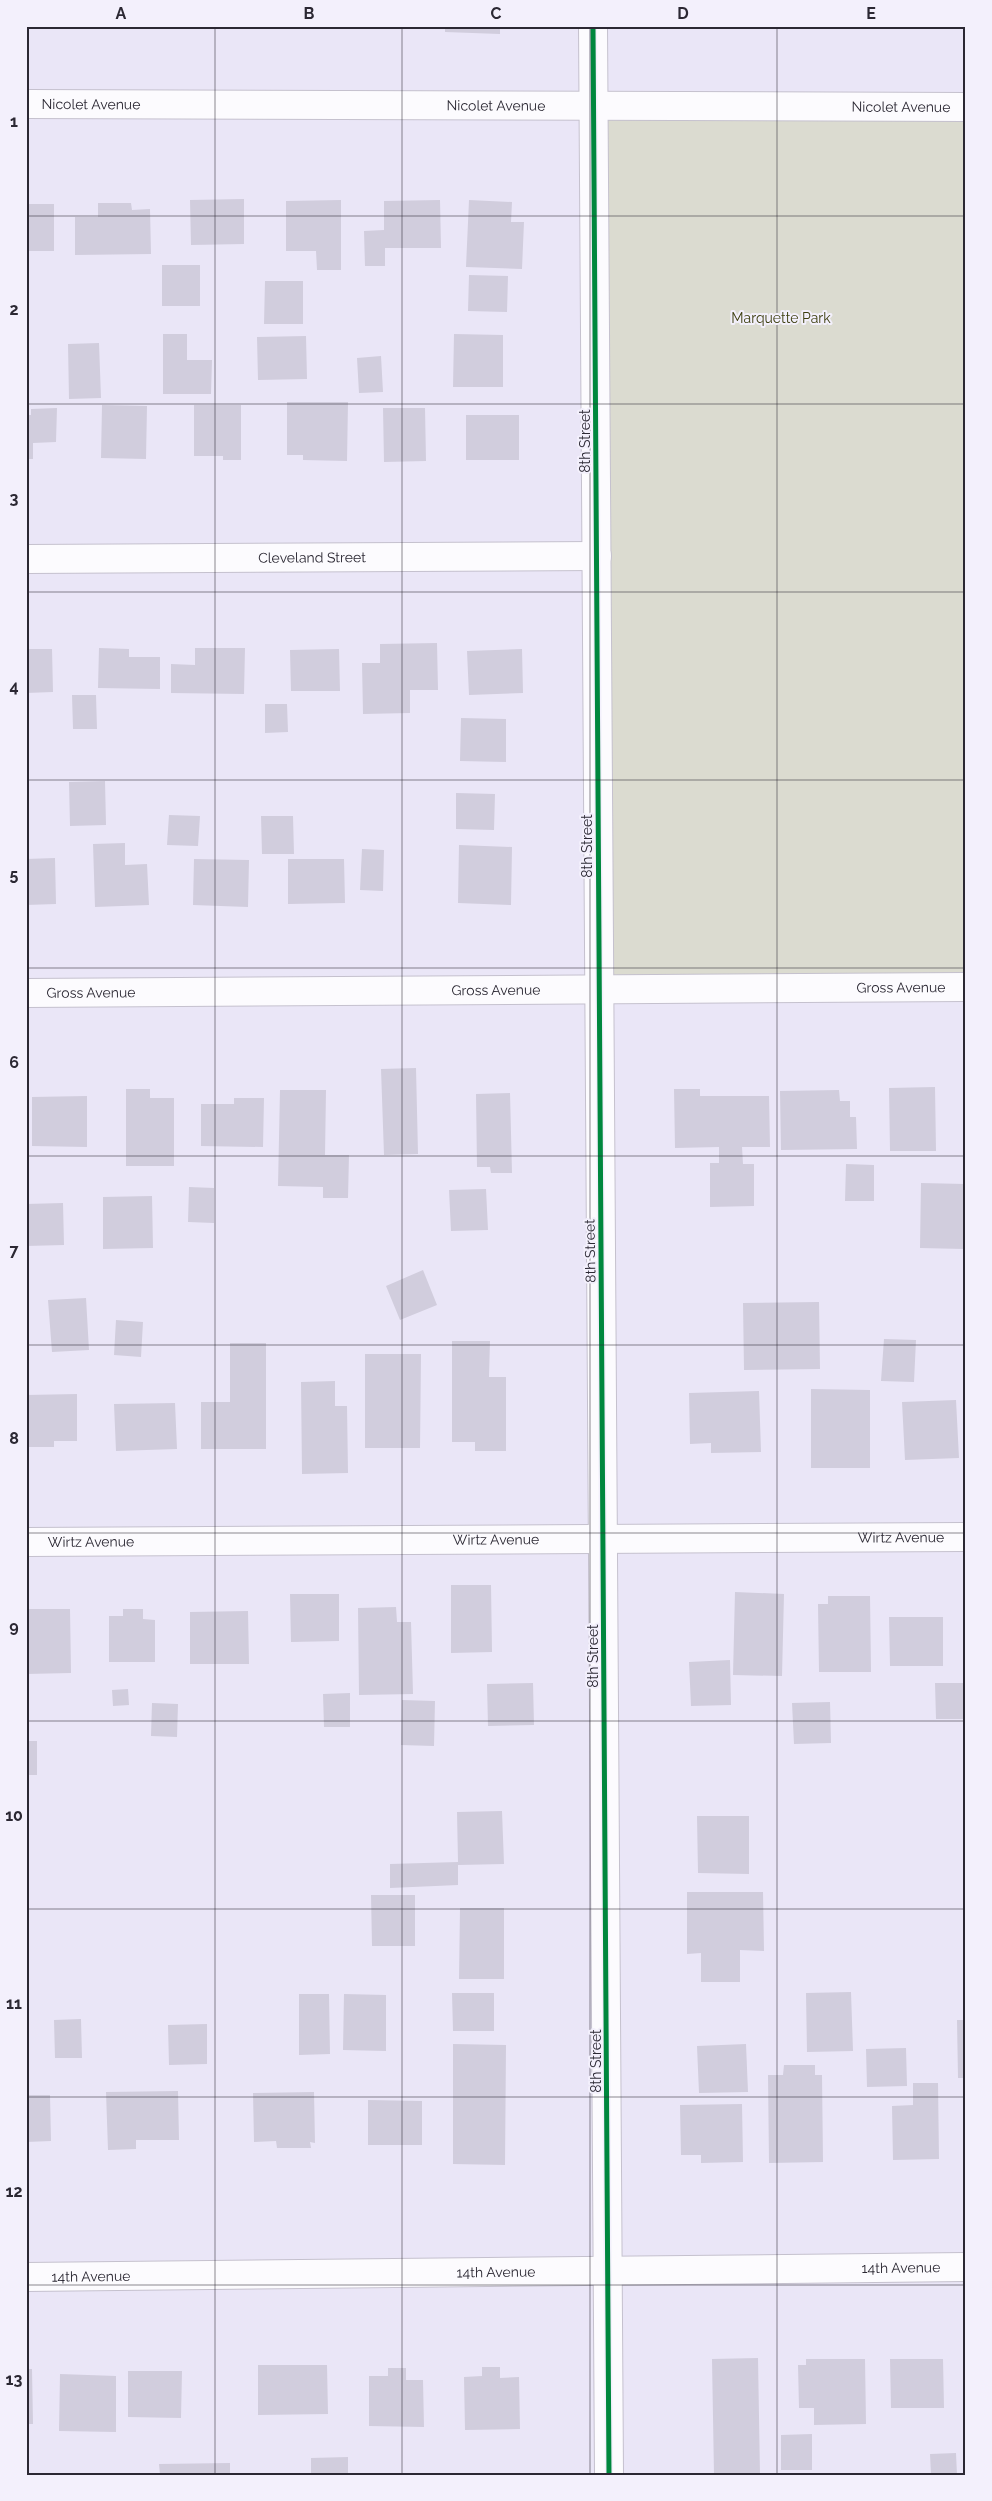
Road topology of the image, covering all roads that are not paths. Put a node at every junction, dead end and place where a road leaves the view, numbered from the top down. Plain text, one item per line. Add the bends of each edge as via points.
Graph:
1 (593, 26) edge
2 (26, 104) edge
3 (594, 106) junction
4 (966, 107) edge
5 (597, 556) junction
6 (26, 559) edge
7 (966, 987) edge
8 (598, 988) junction
9 (26, 993) edge
10 (966, 1537) edge
11 (604, 1539) junction
12 (26, 1542) edge
13 (966, 2267) edge
14 (608, 2269) junction
15 (26, 2277) edge
16 (609, 2475) edge

1 - 3 street, 8th Street
2 - 3 street, Nicolet Avenue
3 - 4 street, Nicolet Avenue
3 - 5 street, 8th Street
5 - 6 street, Cleveland Street
5 - 8 street, 8th Street
7 - 8 street, Gross Avenue
8 - 9 street, Gross Avenue
8 - 11 street, 8th Street
10 - 11 street, Wirtz Avenue
11 - 12 street, Wirtz Avenue
11 - 14 street, 8th Street
13 - 14 street, 14th Avenue
14 - 15 street, 14th Avenue
14 - 16 street, 8th Street

